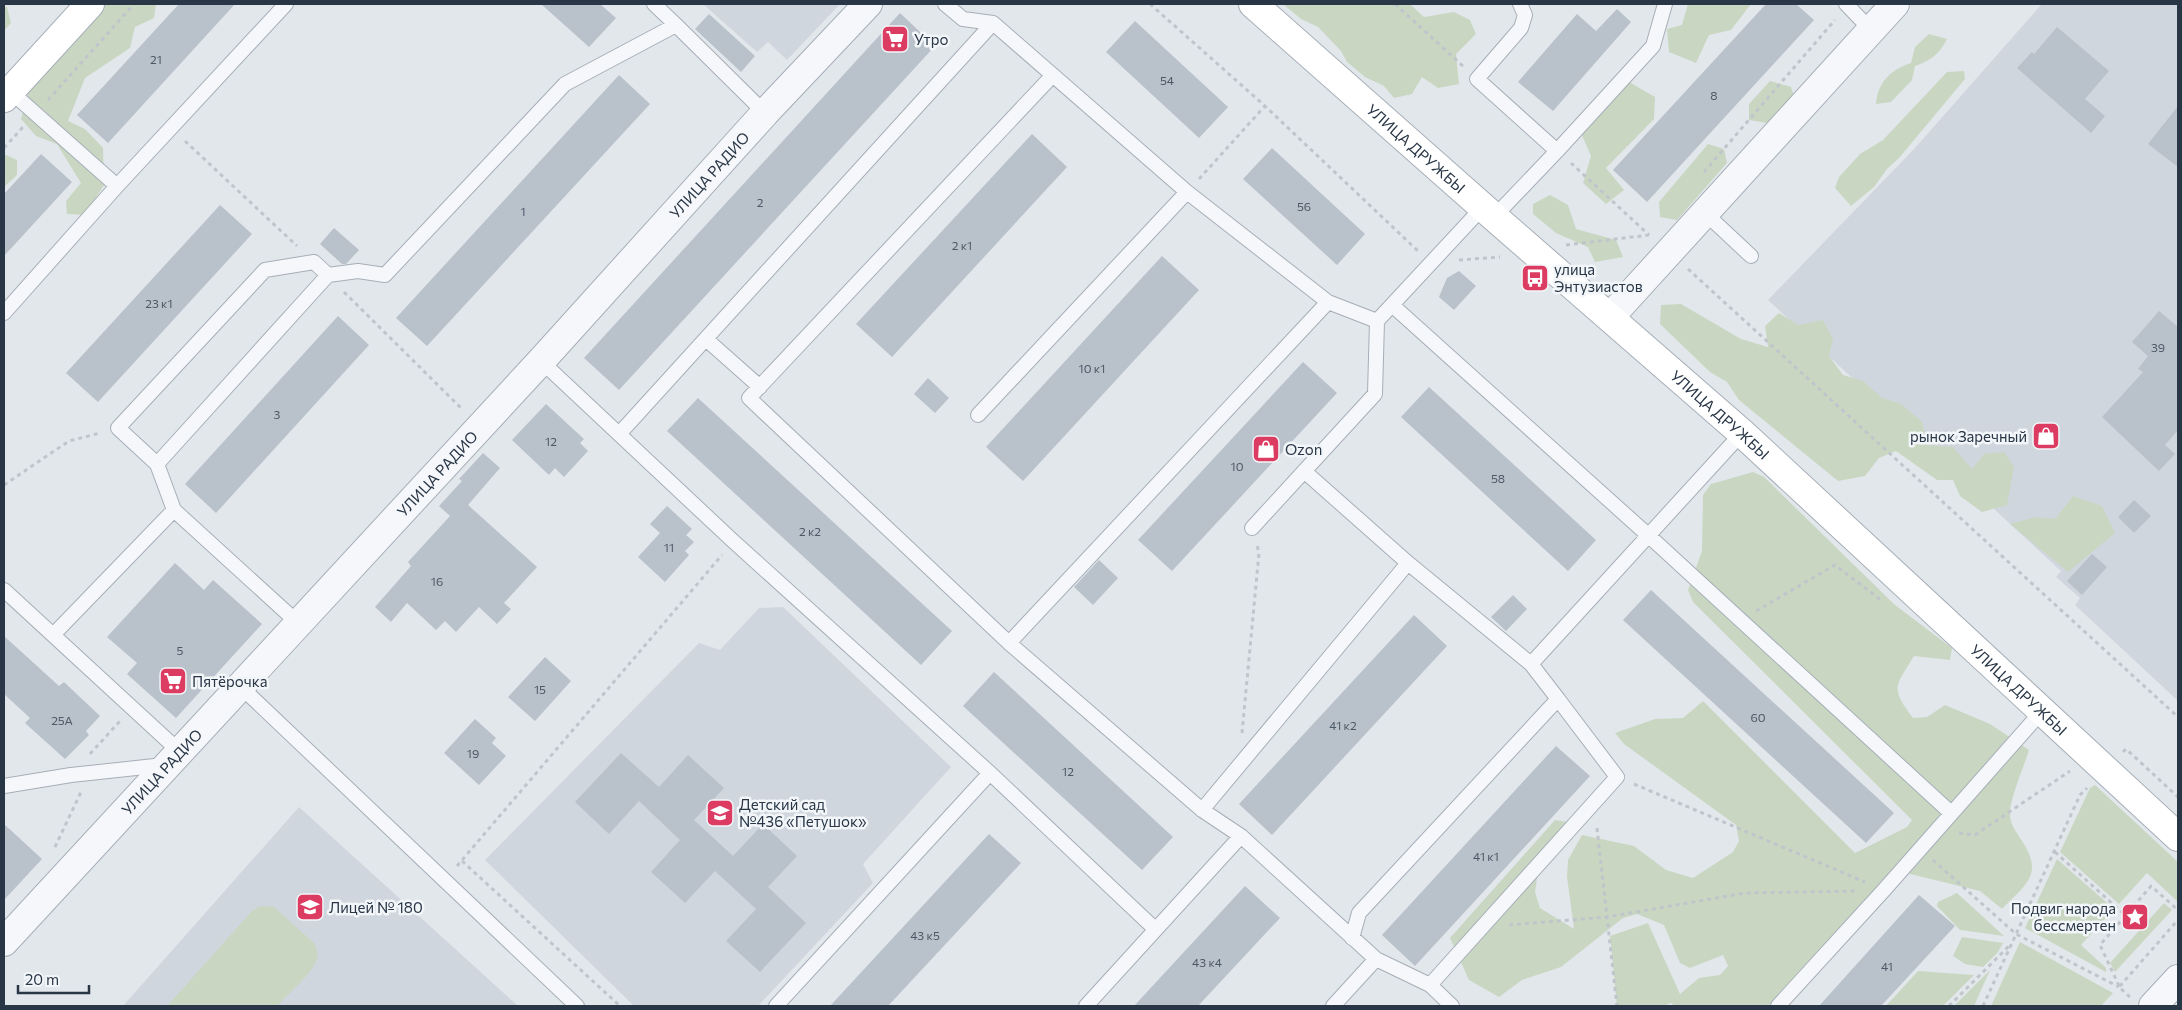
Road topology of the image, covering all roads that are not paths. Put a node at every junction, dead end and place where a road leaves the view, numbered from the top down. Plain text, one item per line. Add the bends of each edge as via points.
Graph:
1 (90, 4) edge
2 (286, 4) edge
3 (654, 4) edge
4 (868, 4) edge
5 (945, 4) edge
6 (1252, 4) edge
7 (1520, 4) edge
8 (1665, 4) edge
9 (1895, 4) edge
10 (1847, 5) edge
11 (993, 23) junction
12 (676, 25) junction
13 (1871, 30) junction
14 (1053, 75) junction
15 (7, 95) edge
16 (765, 113) junction
17 (1557, 151) junction
18 (117, 186) junction
19 (1187, 192) junction
20 (1488, 212) junction
21 (1705, 213) junction
22 (1751, 256) dead end
23 (328, 275) junction
24 (1328, 302) junction
25 (1392, 305) junction
26 (4, 313) edge
27 (1610, 318) junction
28 (1377, 321) junction
29 (707, 340) junction
30 (541, 361) junction
31 (760, 387) junction
32 (978, 415) dead end
33 (620, 433) junction
34 (1742, 433) junction
35 (157, 464) junction
36 (1304, 472) junction
37 (174, 510) junction
38 (1252, 528) road end
39 (1649, 536) junction
40 (1408, 564) junction
41 (4, 590) edge
42 (298, 623) junction
43 (53, 635) junction
44 (1009, 643) junction
45 (1531, 664) junction
46 (240, 686) junction
47 (1558, 699) junction
48 (2042, 711) junction
49 (172, 758) junction
50 (990, 773) junction
51 (4, 786) edge
52 (1202, 810) junction
53 (1951, 813) junction
54 (1241, 836) junction
55 (2178, 837) edge
56 (1155, 929) junction
57 (1352, 938) junction
58 (4, 942) edge
59 (1376, 959) junction
60 (2178, 979) edge
61 (1430, 985) junction
62 (2142, 1003) edge
63 (577, 1006) edge
64 (776, 1006) edge
65 (1086, 1006) edge
66 (1333, 1006) edge
67 (1452, 1006) edge
68 (1778, 1006) edge

1 - 15 street
2 - 18 lane
3 - 12 lane
4 - 16 street, УЛИЦА РАДИО
5 - 11 lane via 963,19
6 - 20 street, УЛИЦА ДРУЖБЫ
7 - 17 lane via 1525,15 1521,28 1476,79
8 - 17 lane via 1653,46
9 - 13 street
10 - 13 lane
11 - 14 lane
11 - 29 lane
12 - 16 lane
12 - 23 lane via 565,84 385,275 358,271
13 - 21 street
14 - 19 lane
14 - 31 lane
15 - 18 lane via 36,113
16 - 30 street, УЛИЦА РАДИО
17 - 20 lane
18 - 26 lane
19 - 24 lane
19 - 32 lane
20 - 25 lane via 1430,263
20 - 27 street, УЛИЦА ДРУЖБЫ
21 - 22 lane
21 - 27 street via 1659,244
23 - 35 lane
23 - 35 lane via 314,262 265,270 118,428
24 - 28 lane
24 - 44 lane
25 - 28 lane
25 - 39 lane
27 - 34 street, УЛИЦА ДРУЖБЫ
28 - 36 lane via 1375,394
29 - 31 lane
29 - 33 lane
30 - 33 lane
30 - 42 street, УЛИЦА РАДИО
31 - 44 lane via 749,398
33 - 50 lane via 733,541
34 - 39 lane
34 - 48 street, УЛИЦА ДРУЖБЫ
35 - 37 lane
36 - 38 lane
36 - 40 lane
37 - 42 lane
37 - 43 lane
39 - 45 lane
39 - 53 lane
40 - 45 lane
40 - 52 lane
41 - 43 lane
42 - 46 street, УЛИЦА РАДИО
43 - 49 lane via 132,708
44 - 52 lane
45 - 47 lane
46 - 49 street, УЛИЦА РАДИО
46 - 63 lane
47 - 57 lane via 1359,914
47 - 61 lane via 1617,777
48 - 53 lane
48 - 55 street, УЛИЦА ДРУЖБЫ
49 - 51 lane
49 - 58 street, УЛИЦА РАДИО
50 - 56 lane
50 - 64 lane
52 - 54 lane
53 - 68 lane
54 - 56 lane
54 - 57 lane
56 - 65 lane
57 - 59 lane
59 - 61 lane
59 - 66 lane
60 - 62 street
61 - 67 lane

